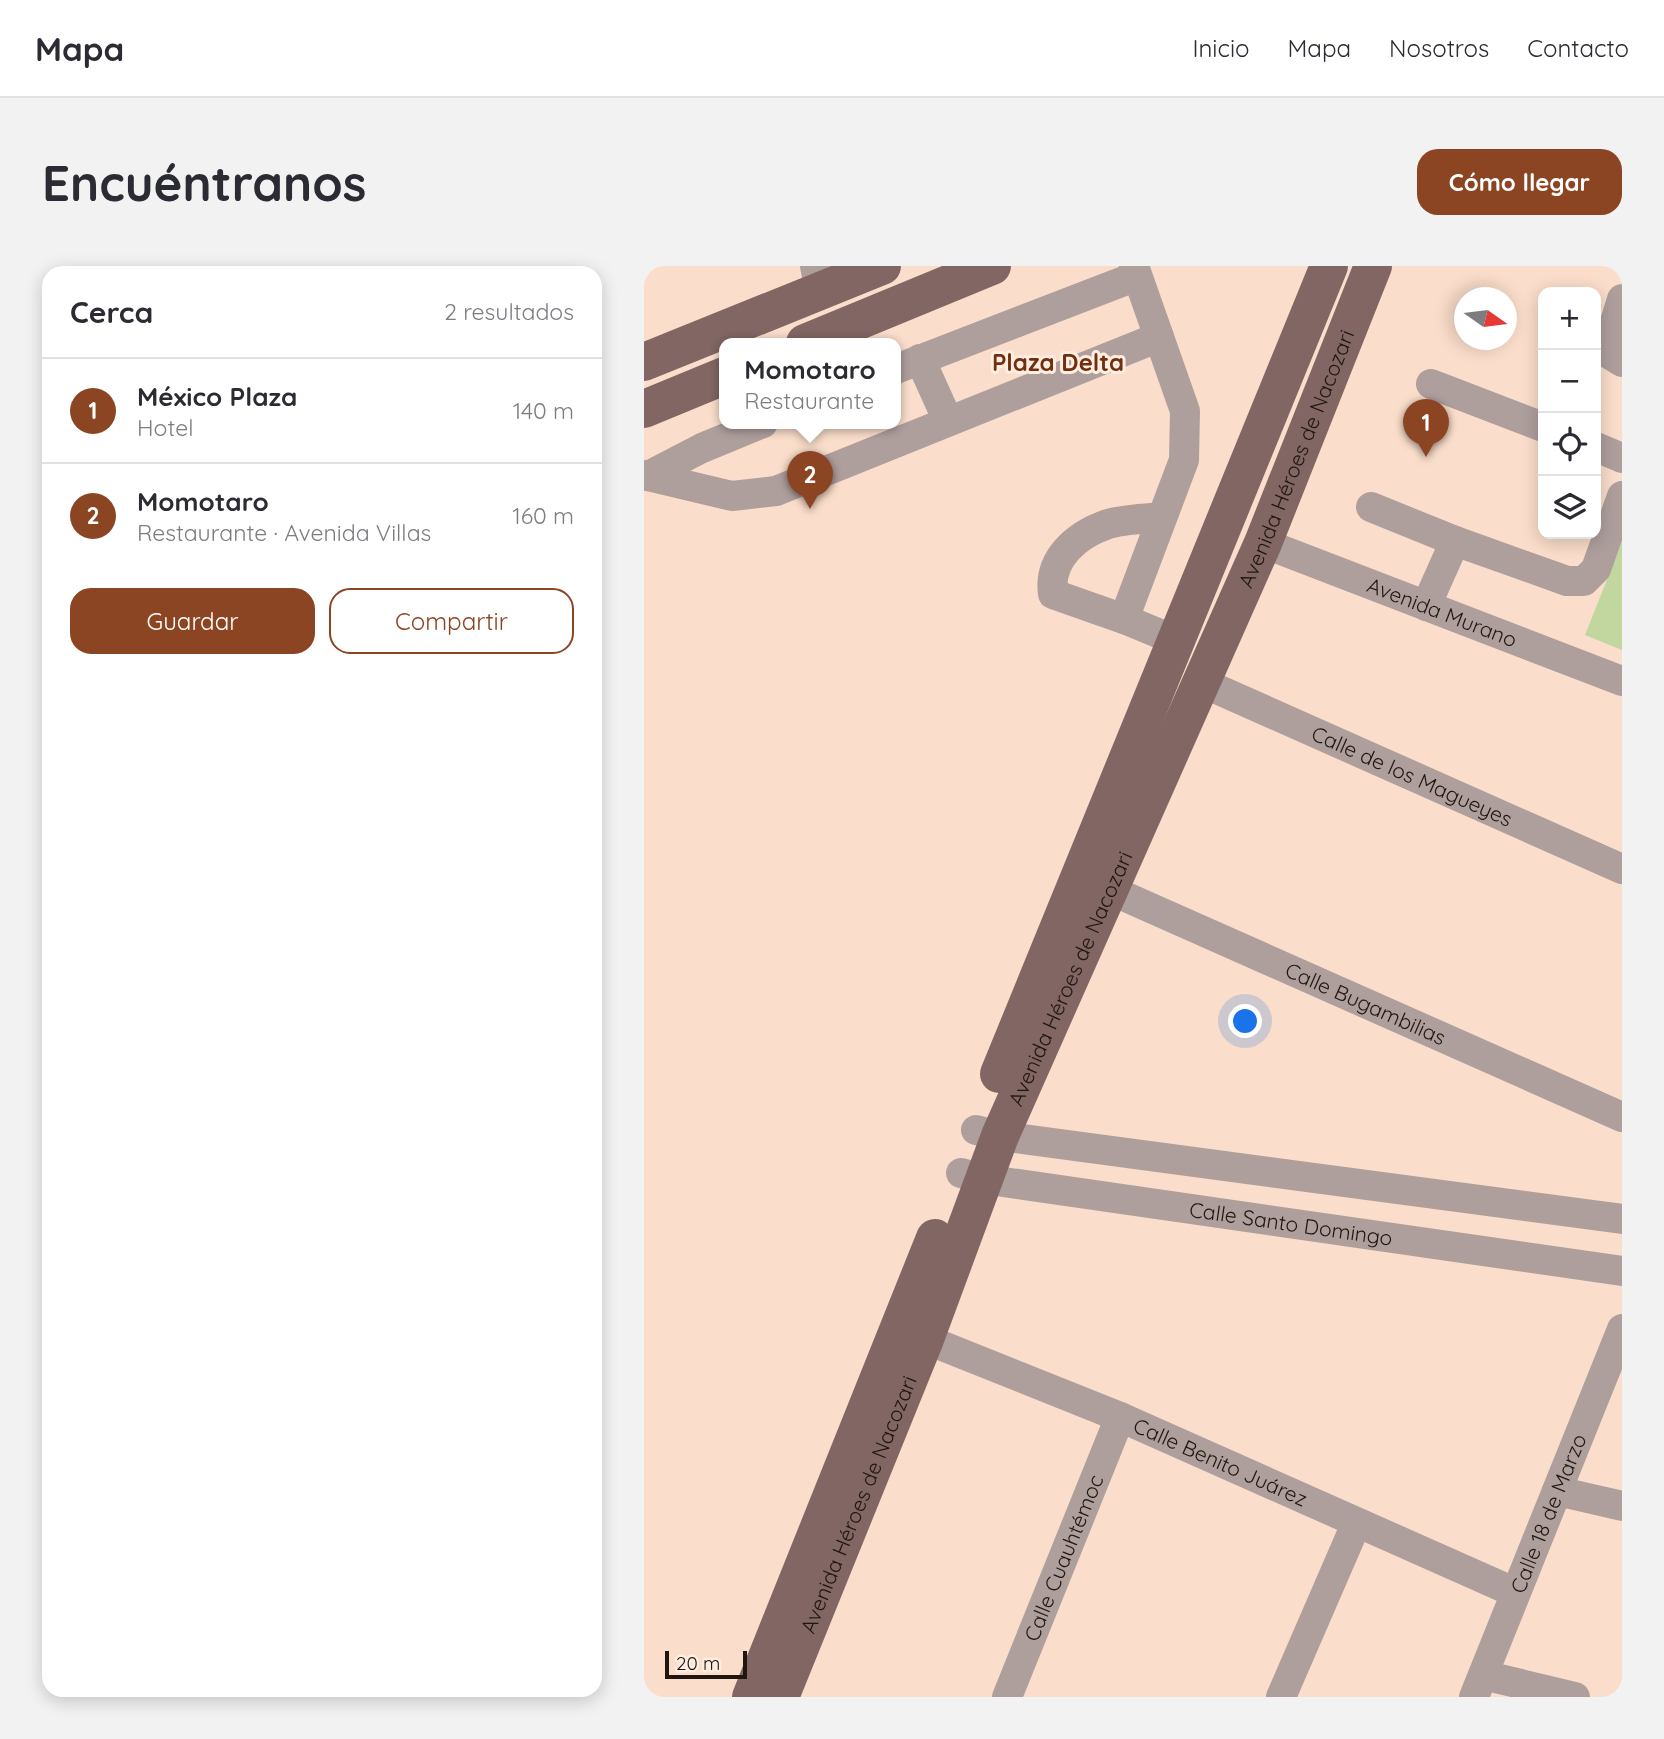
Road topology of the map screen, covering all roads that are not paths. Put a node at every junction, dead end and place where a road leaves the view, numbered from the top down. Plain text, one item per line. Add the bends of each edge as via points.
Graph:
1 (882, 266) edge
2 (992, 266) edge
3 (1329, 266) edge
4 (1373, 266) edge
5 (1136, 271) edge
6 (818, 279) edge
7 (1622, 299) edge
8 (1159, 337) junction
9 (817, 338) edge
10 (644, 362) edge
11 (1622, 362) edge
12 (908, 364) edge
13 (719, 378) edge
14 (1431, 384) dead end
15 (644, 409) edge
16 (948, 421) junction
17 (1538, 425) edge
18 (748, 429) edge
19 (1601, 449) edge
20 (1622, 458) edge
21 (646, 476) edge
22 (1622, 496) edge
23 (1371, 507) dead end
24 (1162, 517) junction
25 (1455, 541) junction
26 (1263, 543) junction
27 (1426, 606) junction
28 (1124, 619) junction
29 (1177, 641) junction
30 (1622, 681) edge
31 (1200, 682) junction
32 (1622, 869) edge
33 (1108, 889) junction
34 (1622, 1117) edge
35 (988, 1133) junction
36 (1284, 1174) junction
37 (972, 1176) junction
38 (1622, 1219) edge
39 (1276, 1222) junction
40 (1622, 1271) edge
41 (1622, 1329) edge
42 (925, 1339) junction
43 (1120, 1417) junction
44 (1558, 1491) junction
45 (1622, 1506) edge
46 (1356, 1524) junction
47 (1514, 1592) junction
48 (1479, 1686) edge
49 (751, 1697) edge
50 (780, 1697) edge
51 (1007, 1697) edge
52 (1281, 1697) edge
53 (1575, 1697) edge

1 - 6 main road
2 - 9 main road
3 - 29 main road, Avenida Héroes de Nacozari
4 - 26 main road, Avenida Héroes de Nacozari
5 - 8 street
5 - 12 street
6 - 10 main road
7 - 11 street via 1609,354
8 - 16 street
8 - 24 street via 1185,411 1184,460
12 - 16 street
13 - 15 main road
14 - 17 street
16 - 21 street via 776,491 732,496
18 - 21 street
19 - 20 street
22 - 25 street via 1596,569 1584,581 1567,581
23 - 25 street
24 - 28 street
24 - 28 street via 1109,524 1057,558 1051,579 1053,594
25 - 27 street
26 - 27 street, Avenida Murano
26 - 31 main road, Avenida Héroes de Nacozari
27 - 30 street, Avenida Murano
28 - 29 street
29 - 35 main road, Avenida Héroes de Nacozari
31 - 32 street, Calle de los Magueyes
31 - 33 main road, Avenida Héroes de Nacozari
33 - 34 street, Calle Bugambilias
33 - 35 main road, Avenida Héroes de Nacozari
35 - 36 street
35 - 37 main road, Avenida Héroes de Nacozari
36 - 38 street
36 - 39 street
37 - 39 street, Calle Santo Domingo
37 - 42 main road, Avenida Héroes de Nacozari
37 - 49 main road, Avenida Héroes de Nacozari
39 - 40 street, Calle Santo Domingo
41 - 44 street, Calle 18 de Marzo
42 - 43 street, Calle Benito Juárez
42 - 50 main road, Avenida Héroes de Nacozari
43 - 46 street, Calle Benito Juárez
43 - 51 street, Calle Cuauhtémoc
44 - 45 street
44 - 47 street, Calle 18 de Marzo
46 - 47 street, Calle Benito Juárez
46 - 52 street
47 - 48 street, Calle 18 de Marzo
48 - 53 street

